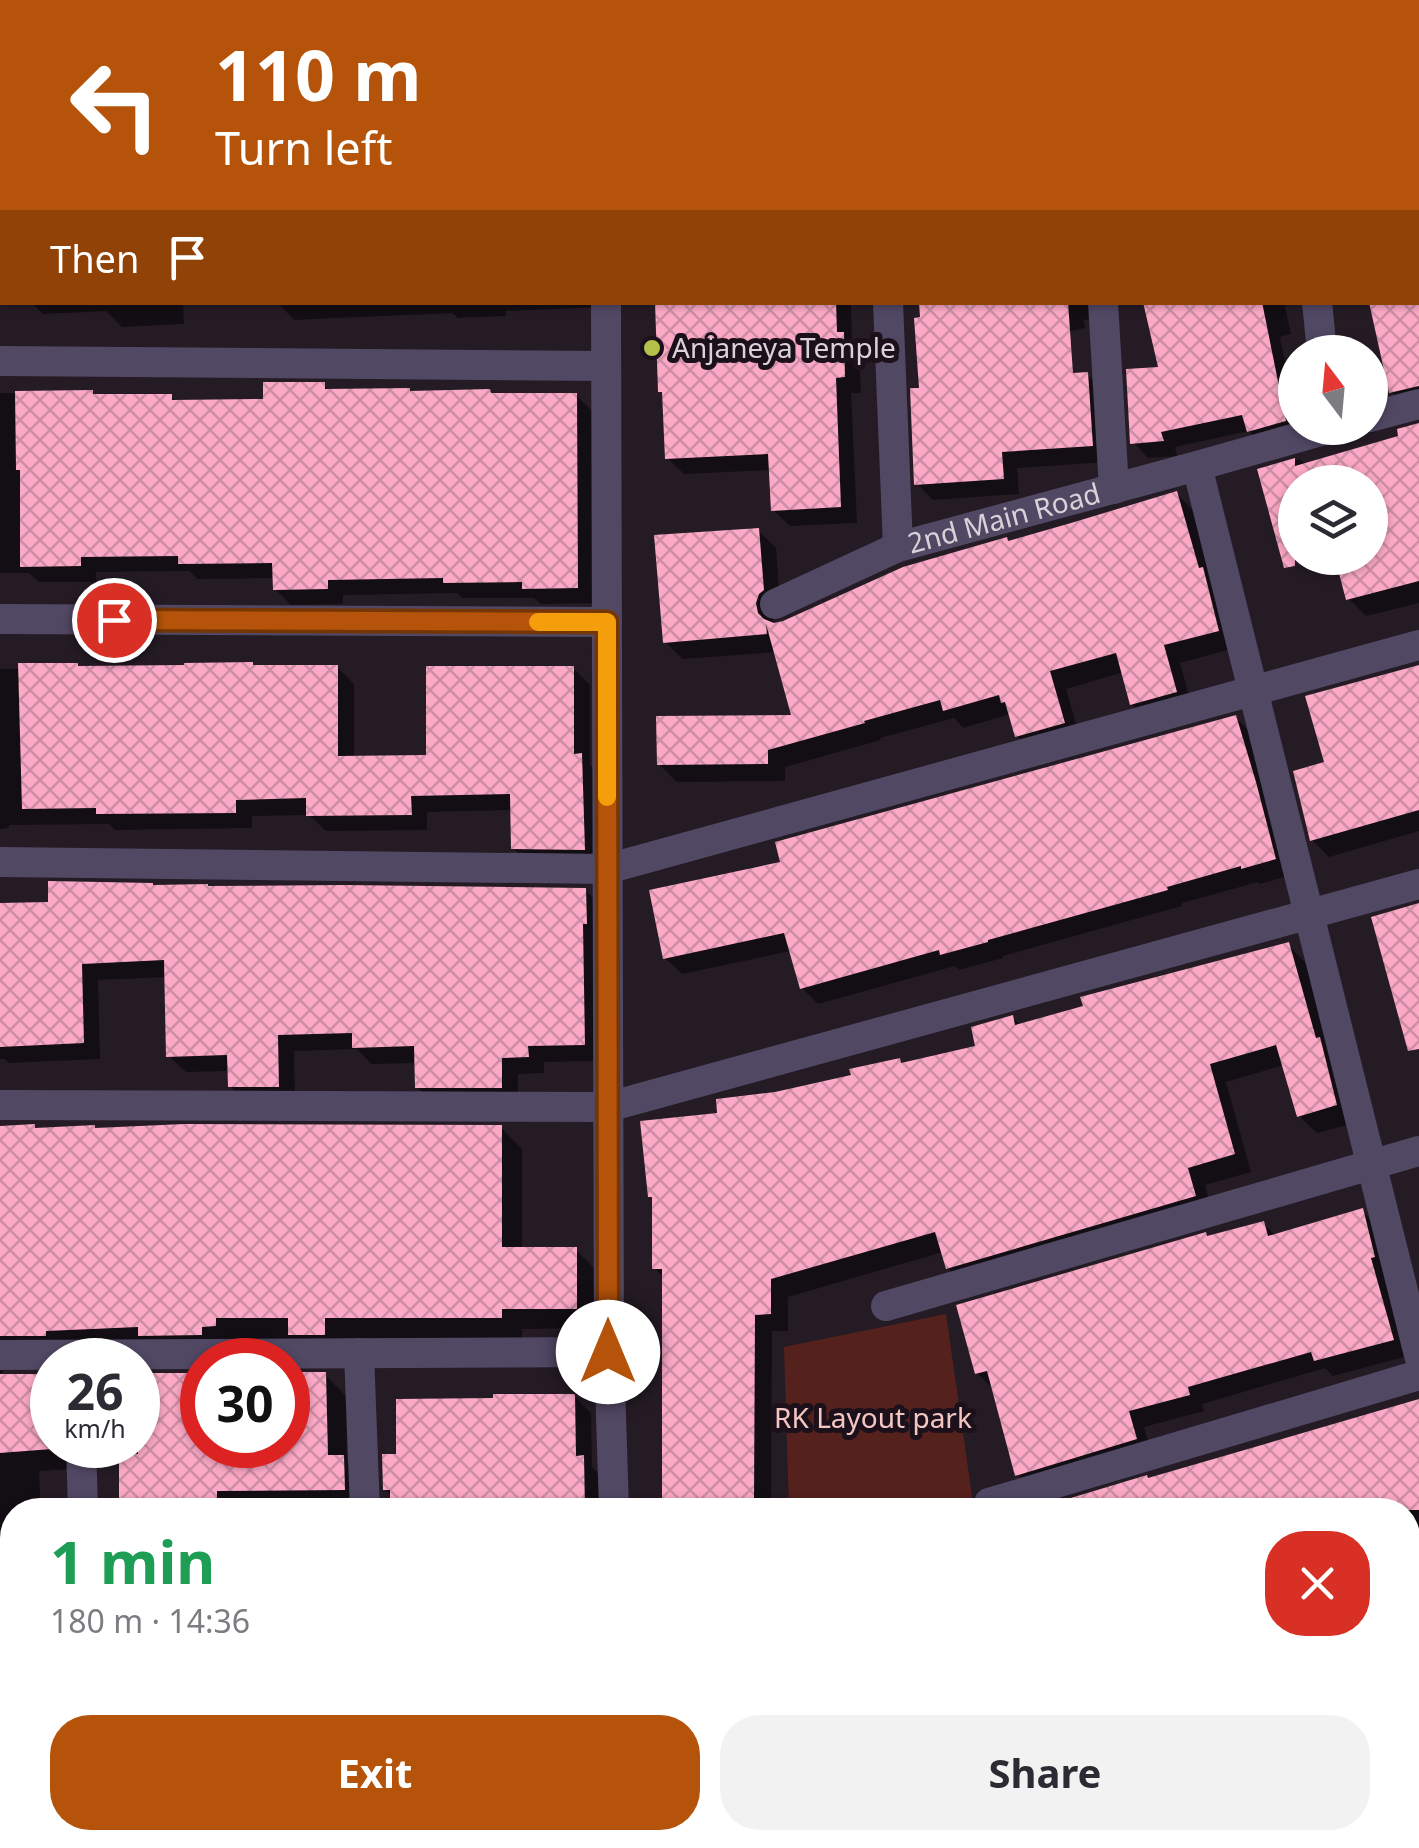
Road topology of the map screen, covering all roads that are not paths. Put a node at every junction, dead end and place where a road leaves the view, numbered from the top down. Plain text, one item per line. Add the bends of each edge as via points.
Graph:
1 (606, 305) edge
2 (888, 305) edge
3 (1103, 305) edge
4 (1317, 305) edge
5 (1320, 335) edge
6 (0, 361) edge
7 (606, 366) junction
8 (1419, 404) edge
9 (1388, 412) edge
10 (1278, 443) edge
11 (1198, 466) junction
12 (1114, 489) junction
13 (898, 547) junction
14 (775, 604) dead end
15 (0, 619) edge
16 (607, 622) junction
17 (1419, 645) edge
18 (1253, 690) junction
19 (0, 862) edge
20 (607, 869) junction
21 (1419, 884) edge
22 (1309, 914) junction
23 (0, 1105) edge
24 (608, 1107) junction
25 (1419, 1152) edge
26 (1372, 1165) junction
27 (886, 1306) dead end
28 (608, 1352) junction
29 (359, 1354) junction
30 (0, 1355) edge
31 (1419, 1355) edge
32 (30, 1356) edge
33 (160, 1356) edge
34 (1419, 1375) edge
35 (82, 1468) edge
36 (83, 1498) edge
37 (365, 1498) edge
38 (614, 1498) edge
39 (1009, 1498) edge

1 - 7 street
2 - 13 street, 2nd Main Road
3 - 12 street
4 - 5 street
6 - 7 street
7 - 16 street
8 - 9 street
10 - 11 street, 2nd Main Road
11 - 12 street, 2nd Main Road
11 - 18 street
12 - 13 street, 2nd Main Road
13 - 14 street
15 - 16 street
16 - 20 street
17 - 18 street
18 - 20 street
18 - 22 street
19 - 20 street
20 - 24 street
21 - 22 street
22 - 24 street
22 - 26 street
23 - 24 street
24 - 28 street
25 - 26 street
26 - 27 street
26 - 31 street
28 - 29 street
28 - 38 street
29 - 33 street
29 - 37 street
30 - 32 street
34 - 39 street
35 - 36 street

